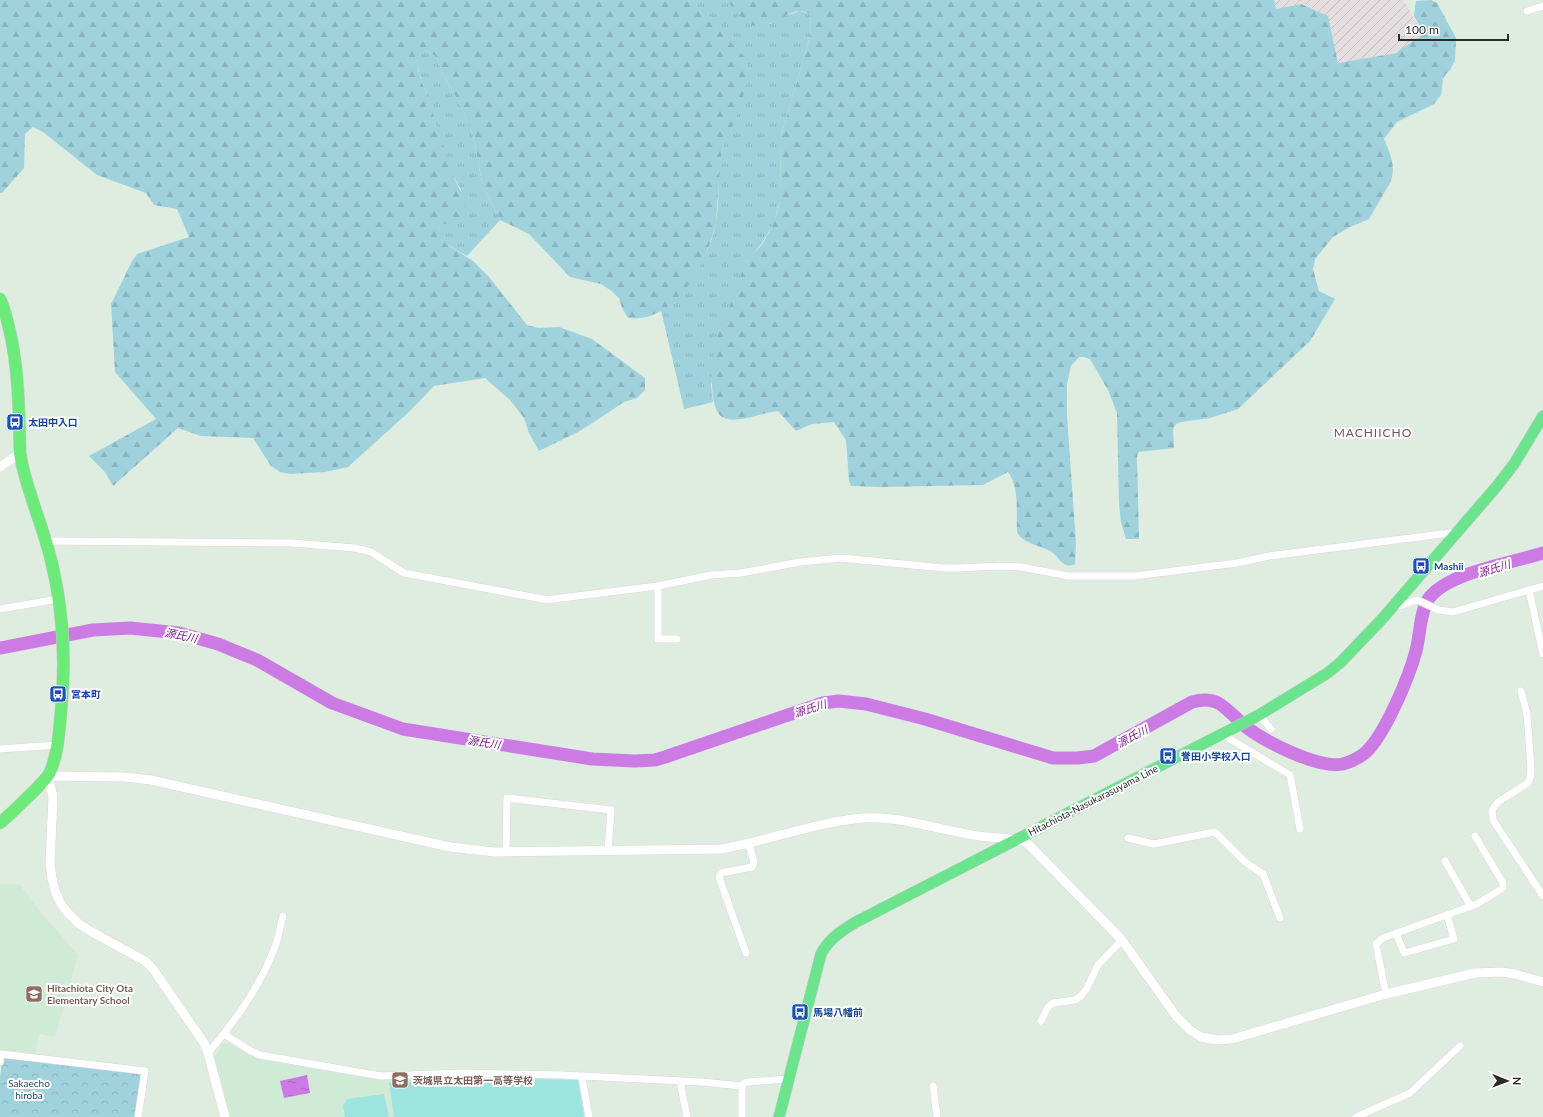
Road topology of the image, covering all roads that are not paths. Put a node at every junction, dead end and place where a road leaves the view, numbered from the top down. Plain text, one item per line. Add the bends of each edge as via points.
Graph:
1 (1543, 6) edge
2 (1527, 11) dead end
3 (0, 299) edge
4 (1543, 416) edge
5 (20, 453) junction
6 (0, 467) edge
7 (1459, 532) junction
8 (46, 541) junction
9 (658, 586) junction
10 (1543, 586) edge
11 (1529, 590) junction
12 (58, 599) junction
13 (1394, 606) junction
14 (0, 609) edge
15 (677, 639) dead end
16 (1543, 654) edge
17 (1521, 691) dead end
18 (1255, 717) junction
19 (1270, 729) dead end
20 (1225, 732) junction
21 (57, 745) junction
22 (0, 749) edge
23 (48, 776) junction
24 (1, 818) edge
25 (1300, 829) dead end
26 (1474, 836) dead end
27 (1128, 838) dead end
28 (1017, 840) junction
29 (749, 844) junction
30 (608, 851) junction
31 (506, 852) junction
32 (1444, 861) dead end
33 (1543, 896) edge
34 (1471, 906) junction
35 (1448, 915) junction
36 (283, 916) dead end
37 (1280, 918) dead end
38 (1396, 933) junction
39 (1122, 940) junction
40 (746, 953) dead end
41 (1543, 982) edge
42 (1386, 994) junction
43 (1041, 1021) dead end
44 (224, 1034) junction
45 (1460, 1046) dead end
46 (208, 1053) junction
47 (0, 1062) edge
48 (582, 1076) junction
49 (788, 1079) junction
50 (680, 1081) junction
51 (742, 1086) junction
52 (933, 1086) dead end
53 (138, 1117) edge
54 (225, 1117) edge
55 (589, 1117) edge
56 (687, 1117) edge
57 (742, 1117) edge
58 (779, 1117) edge
59 (937, 1117) edge
60 (1356, 1117) edge

1 - 2 street
3 - 5 highway via 17,369
4 - 7 main road, Hitachiota-Nasukarasuyama Line via 1514,464
5 - 6 street
5 - 8 highway
7 - 9 street via 1134,576 1069,576 1021,567 943,568 841,558 711,575
7 - 13 main road, Hitachiota-Nasukarasuyama Line
8 - 9 street via 292,543 355,548 371,552 404,573 548,600
8 - 12 highway
9 - 15 street via 658,639
10 - 11 street
11 - 13 street via 1453,612 1439,610 1417,600
11 - 16 street
12 - 14 street
12 - 21 highway via 62,628 63,697
13 - 18 main road, Hitachiota-Nasukarasuyama Line via 1335,667
17 - 33 street via 1527,714 1530,778 1528,783 1498,802 1492,811 1493,820
18 - 19 street
18 - 20 main road, Hitachiota-Nasukarasuyama Line
20 - 25 street via 1230,740 1290,775
20 - 28 main road, Hitachiota-Nasukarasuyama Line
21 - 22 street
21 - 23 highway
23 - 24 highway via 20,806
23 - 31 street via 151,780 450,847
23 - 46 street via 53,797 50,864 55,891 61,904 79,924 144,961 153,969 204,1042
26 - 34 street via 1503,883 1503,888
27 - 37 street via 1154,844 1215,832 1245,862 1263,874
28 - 29 street via 963,834 896,819 875,818 833,822
28 - 39 street via 1030,845
28 - 49 main road, Hitachiota-Nasukarasuyama Line via 856,922 828,942 818,963
29 - 30 street via 721,849
29 - 40 street via 754,862 752,867 721,873 719,877
30 - 31 street
30 - 31 street via 611,810 507,798
32 - 34 street
34 - 35 street
35 - 38 street
35 - 38 street via 1454,939 1404,953
36 - 44 street via 273,952 255,989
38 - 42 street via 1376,944
39 - 42 street via 1176,1016 1201,1037 1232,1039
39 - 43 street via 1098,965 1081,996 1075,1000 1053,1003
41 - 42 street via 1515,974 1489,972
44 - 46 street
44 - 48 street via 260,1055 381,1076 463,1073
45 - 60 street via 1410,1093
46 - 54 street
47 - 53 street via 1,1054 145,1071
48 - 50 street
48 - 55 street
49 - 51 street via 747,1082
49 - 58 main road, Hitachiota-Nasukarasuyama Line
50 - 51 street
50 - 56 street
51 - 57 street
52 - 59 street

